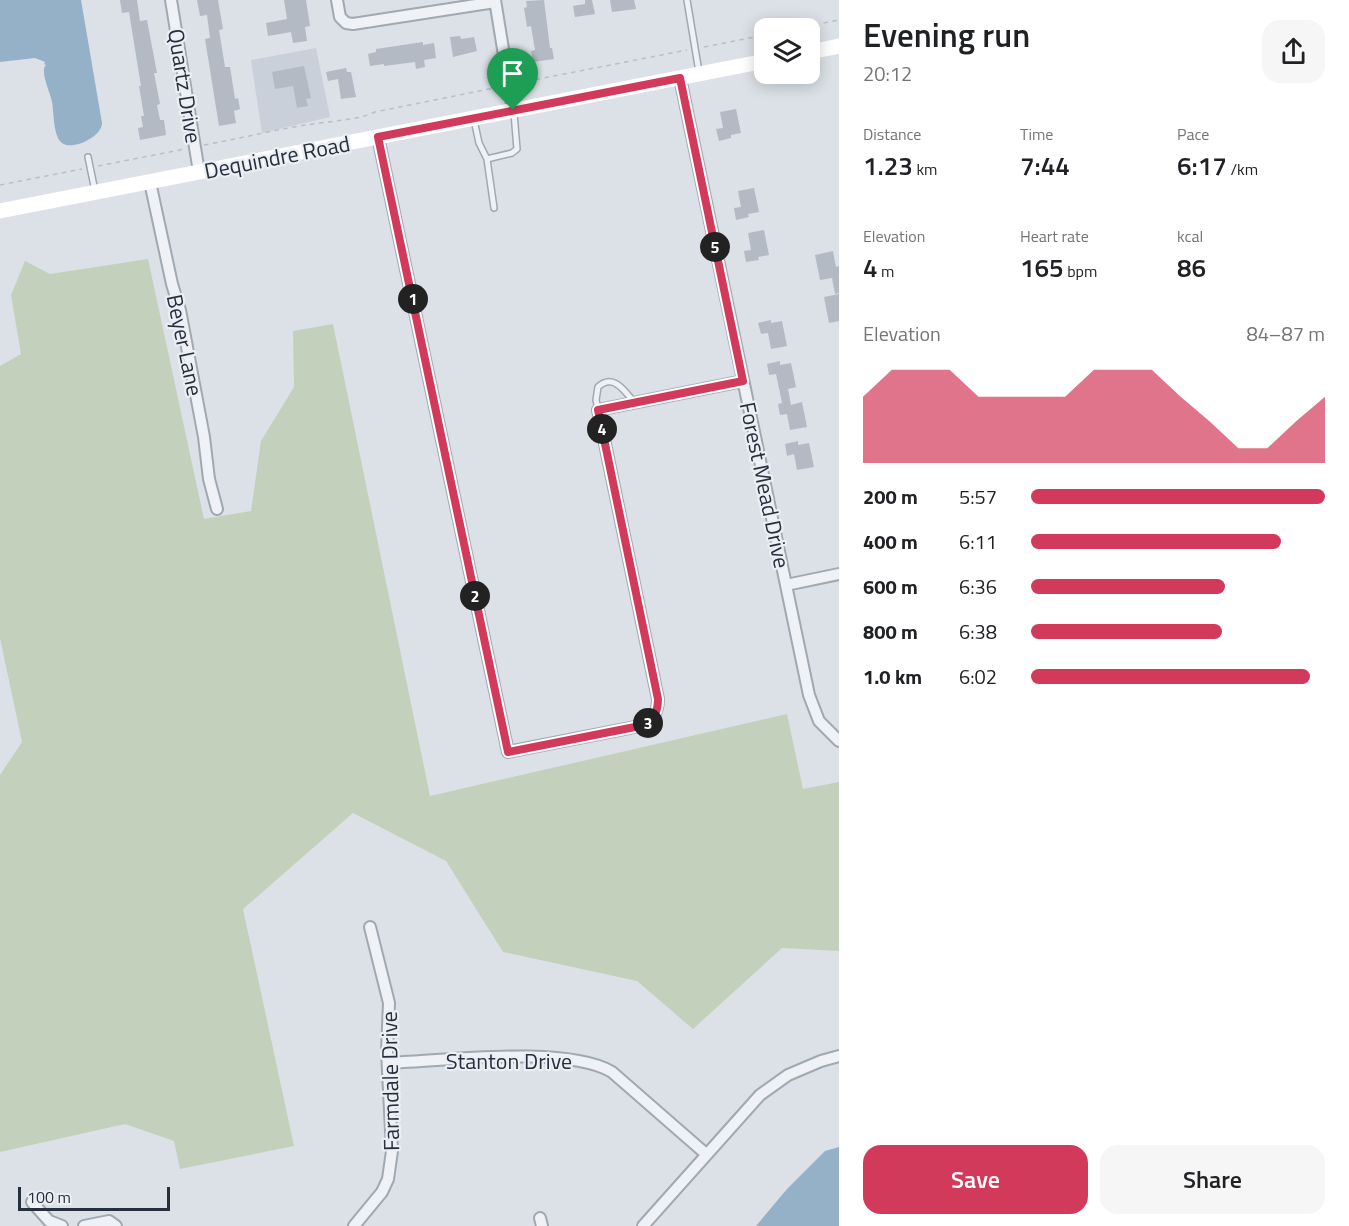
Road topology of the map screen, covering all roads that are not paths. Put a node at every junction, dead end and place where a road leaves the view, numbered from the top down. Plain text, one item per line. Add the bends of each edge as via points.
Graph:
1 (171, 0) edge
2 (338, 0) edge
3 (687, 0) edge
4 (495, 1) edge
5 (839, 46) edge
6 (820, 50) edge
7 (754, 63) edge
8 (699, 74) junction
9 (680, 78) junction
10 (513, 110) junction
11 (474, 118) junction
12 (378, 137) junction
13 (88, 157) dead end
14 (486, 159) junction
15 (199, 172) junction
16 (150, 182) junction
17 (95, 193) junction
18 (495, 207) dead end
19 (0, 211) edge
20 (743, 381) junction
21 (634, 403) junction
22 (598, 410) junction
23 (217, 509) dead end
24 (839, 574) edge
25 (786, 585) junction
26 (839, 741) edge
27 (370, 927) dead end
28 (839, 1056) edge
29 (388, 1063) junction
30 (706, 1154) junction
31 (32, 1202) dead end
32 (115, 1224) edge
33 (62, 1226) edge
34 (84, 1226) edge
35 (354, 1226) edge
36 (643, 1226) edge

1 - 15 street, Quartz Drive
2 - 4 street via 340,17 353,24
3 - 8 lane
4 - 10 street
5 - 6 main road
7 - 8 main road, Dequindre Road
8 - 9 main road, Dequindre Road
9 - 10 main road, Dequindre Road
9 - 20 street, Forest Mead Drive
10 - 11 main road, Dequindre Road
10 - 14 lane via 517,149
11 - 12 main road, Dequindre Road
11 - 14 lane
12 - 15 main road, Dequindre Road
12 - 22 street via 508,752 647,724 658,709
13 - 17 lane
14 - 18 lane
15 - 16 main road, Dequindre Road
16 - 17 main road, Dequindre Road
16 - 23 street, Beyer Lane via 180,310
17 - 19 main road, Dequindre Road
20 - 21 street
20 - 25 street, Forest Mead Drive
21 - 22 street
21 - 22 lane via 615,382 609,381 598,387
24 - 25 street
25 - 26 street, Forest Mead Drive via 813,709 826,730
27 - 29 street, Farmdale Drive via 389,1003
28 - 30 street via 804,1068 773,1085 747,1107
29 - 30 street, Stanton Drive via 529,1057 594,1064 620,1079
29 - 35 street, Farmdale Drive via 392,1150 389,1172 379,1197
30 - 36 street
31 - 33 street via 49,1221
32 - 34 street

